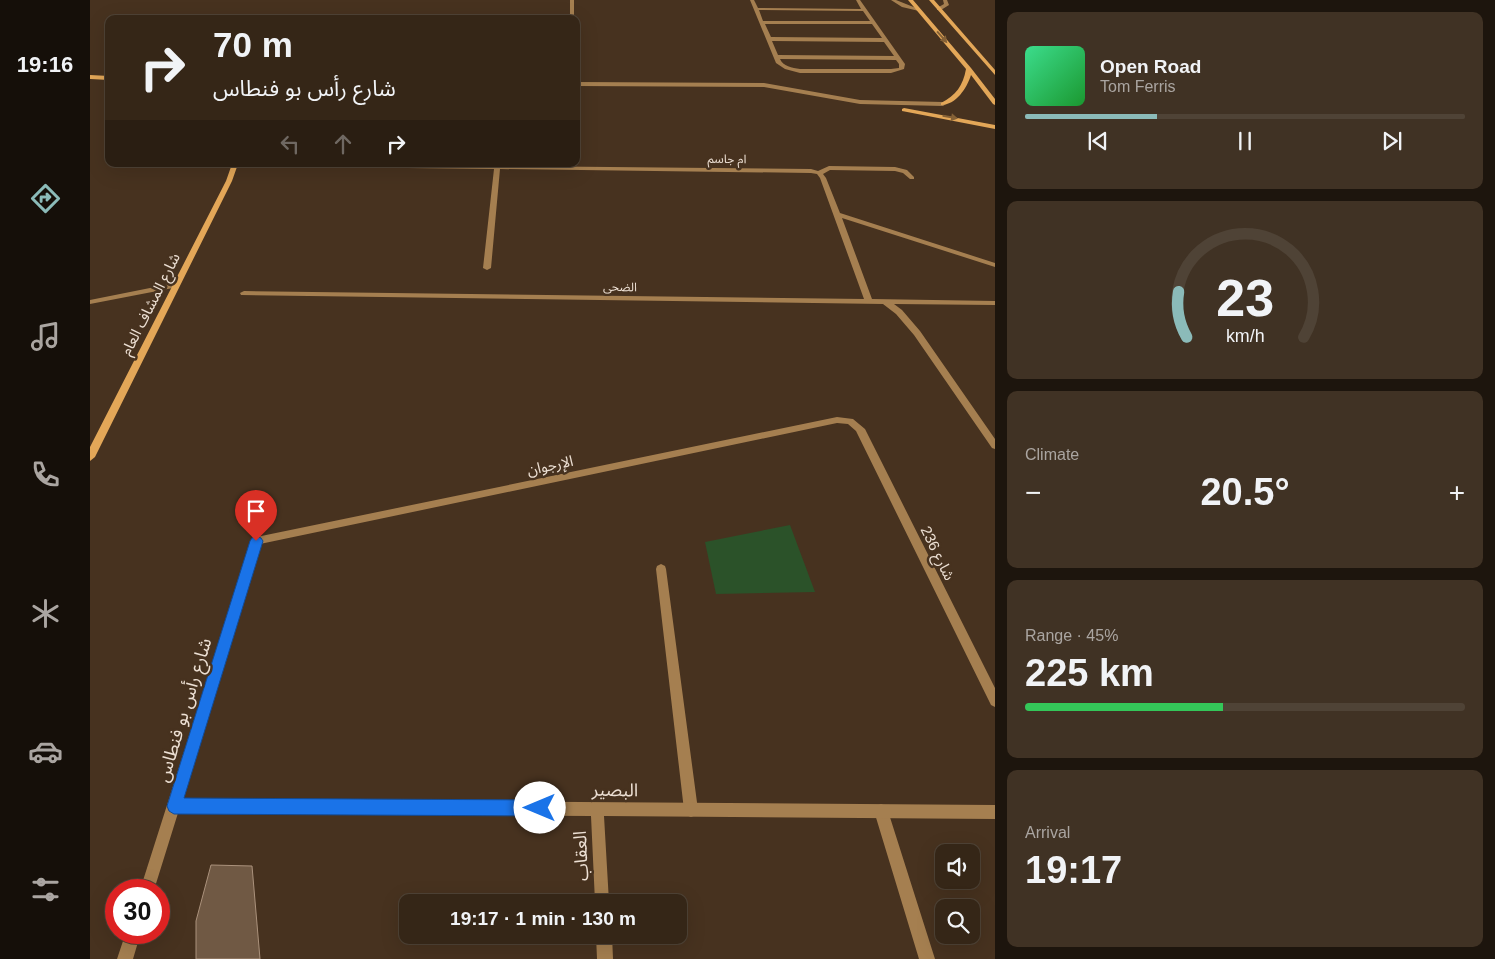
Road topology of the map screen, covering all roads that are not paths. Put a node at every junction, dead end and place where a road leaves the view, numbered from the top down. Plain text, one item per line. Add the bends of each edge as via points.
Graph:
1 (572, 0) edge
2 (752, 0) edge
3 (858, 0) edge
4 (893, 0) edge
5 (910, 0) edge
6 (931, 0) edge
7 (945, 0) edge
8 (756, 9) junction
9 (939, 9) junction
10 (865, 10) junction
11 (919, 10) junction
12 (572, 15) edge
13 (761, 22) junction
14 (874, 23) junction
15 (769, 39) junction
16 (886, 40) junction
17 (777, 57) junction
18 (898, 58) junction
19 (970, 69) junction
20 (995, 72) edge
21 (90, 78) edge
22 (105, 78) edge
23 (580, 84) edge
24 (671, 86) junction
25 (995, 103) edge
26 (995, 127) edge
27 (234, 167) edge
28 (497, 167) joint
29 (819, 173) junction
30 (912, 178) dead end
31 (838, 215) junction
32 (995, 266) edge
33 (487, 268) dead end
34 (175, 285) junction
35 (244, 293) dead end
36 (869, 301) junction
37 (90, 302) edge
38 (886, 302) junction
39 (995, 303) edge
40 (850, 421) joint
41 (995, 446) edge
42 (90, 457) edge
43 (256, 541) joint
44 (661, 568) dead end
45 (995, 701) edge
46 (174, 806) junction
47 (597, 808) junction
48 (691, 810) junction
49 (881, 811) junction
50 (995, 812) edge
51 (151, 879) edge
52 (602, 894) edge
53 (130, 944) edge
54 (604, 944) edge
55 (126, 959) edge
56 (605, 959) edge
57 (927, 959) edge

1 - 12 street
2 - 8 street
3 - 10 street
4 - 11 street
5 - 11 street
6 - 9 street
7 - 9 street via 947,5
8 - 10 street
8 - 13 street
9 - 20 street
10 - 14 street
11 -> 19 street
13 - 14 street
13 - 15 street
14 - 16 street
15 - 16 street
15 - 17 street
16 - 18 street
17 - 18 street
17 - 18 street via 784,66 800,71 895,71 903,66
19 - 24 street via 962,90 942,104 860,102 764,85
19 - 25 street
21 - 22 street
23 - 24 street
24 -> 26 street via 765,90
27 - 34 street, شارع المشاف العام
28 - 29 street, ام جاسم
28 - 33 street
29 - 30 street, ام جاسم via 829,168 895,168
29 - 31 street
31 - 32 street
31 - 36 street
34 - 37 street
34 - 42 street, شارع المشاف العام
35 - 36 street, الضحى
36 - 38 street, الضحى
38 - 39 street, الضحى
38 - 41 street via 900,312 917,333
40 - 43 street, الإرجوان via 837,420
40 - 45 street, شارع 236 via 860,429
43 - 46 street, شارع رأس بو فنطاس
44 - 48 street
46 - 47 street, البصير
46 - 51 street, شارع رأس بو فنطاس
47 - 48 street, البصير
47 - 52 street, العقاب
48 - 49 street, البصير
49 - 50 street, البصير
49 - 57 street
53 - 55 street
54 - 56 street

